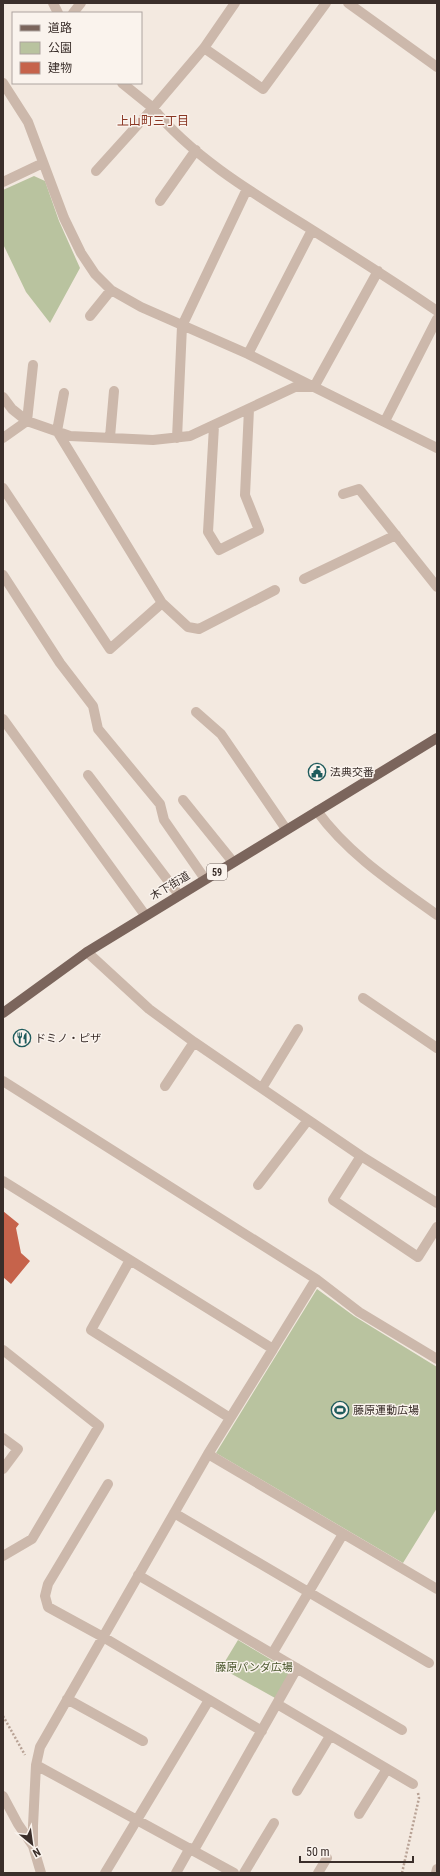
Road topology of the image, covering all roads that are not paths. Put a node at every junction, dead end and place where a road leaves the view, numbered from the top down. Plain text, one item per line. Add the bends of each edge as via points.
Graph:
1 (53, 3) edge
2 (80, 3) edge
3 (235, 3) edge
4 (326, 3) edge
5 (348, 3) edge
6 (58, 12) edge
7 (74, 12) edge
8 (204, 48) junction
9 (437, 67) edge
10 (3, 83) edge
11 (123, 84) edge
12 (153, 108) junction
13 (196, 150) junction
14 (43, 163) junction
15 (96, 171) dead end
16 (3, 182) edge
17 (247, 189) junction
18 (160, 201) dead end
19 (312, 230) junction
20 (378, 271) junction
21 (111, 290) junction
22 (437, 311) edge
23 (90, 316) dead end
24 (437, 319) edge
25 (182, 326) junction
26 (248, 354) junction
27 (33, 365) dead end
28 (314, 387) junction
29 (114, 391) dead end
30 (64, 393) dead end
31 (3, 397) edge
32 (249, 409) junction
33 (27, 421) junction
34 (385, 421) junction
35 (214, 426) junction
36 (57, 431) junction
37 (110, 437) junction
38 (3, 438) edge
39 (178, 438) junction
40 (437, 448) edge
41 (3, 488) edge
42 (343, 494) dead end
43 (396, 535) junction
44 (3, 575) edge
45 (304, 579) dead end
46 (437, 586) edge
47 (275, 590) dead end
48 (162, 603) junction
49 (196, 712) dead end
50 (4, 724) edge
51 (437, 738) edge
52 (88, 775) dead end
53 (183, 800) dead end
54 (317, 811) junction
55 (286, 829) junction
56 (233, 862) junction
57 (205, 879) junction
58 (179, 895) junction
59 (145, 915) junction
60 (437, 915) edge
61 (87, 952) junction
62 (363, 998) dead end
63 (3, 1013) edge
64 (298, 1029) dead end
65 (194, 1042) junction
66 (437, 1048) edge
67 (3, 1081) edge
68 (165, 1086) dead end
69 (262, 1088) junction
70 (308, 1120) junction
71 (361, 1156) junction
72 (3, 1181) edge
73 (258, 1185) dead end
74 (437, 1203) edge
75 (437, 1228) edge
76 (130, 1260) junction
77 (316, 1279) junction
78 (273, 1349) junction
79 (3, 1350) edge
80 (437, 1359) edge
81 (230, 1418) junction
82 (3, 1438) edge
83 (208, 1454) junction
84 (3, 1469) edge
85 (108, 1484) dead end
86 (174, 1513) junction
87 (343, 1534) junction
88 (3, 1556) edge
89 (138, 1575) junction
90 (437, 1589) edge
91 (308, 1592) junction
92 (103, 1637) junction
93 (272, 1654) junction
94 (429, 1663) dead end
95 (297, 1668) junction
96 (67, 1699) junction
97 (209, 1700) junction
98 (277, 1704) junction
99 (402, 1730) dead end
100 (262, 1731) junction
101 (330, 1736) junction
102 (143, 1741) dead end
103 (36, 1769) junction
104 (387, 1769) junction
105 (413, 1784) road end
106 (297, 1791) dead end
107 (3, 1796) edge
108 (359, 1814) dead end
109 (137, 1820) junction
110 (274, 1823) dead end
111 (33, 1846) junction
112 (192, 1849) junction
113 (327, 1858) dead end
114 (437, 1869) edge
115 (41, 1873) edge
116 (105, 1873) edge
117 (176, 1873) edge
118 (234, 1873) edge
119 (244, 1873) edge
120 (318, 1873) edge
121 (436, 1873) edge

1 - 6 street
2 - 7 street
3 - 8 street
4 - 8 street via 263,89
5 - 9 street
8 - 12 street
10 - 14 street via 28,122
11 - 12 street
12 - 13 street
12 - 15 street
13 - 17 street
13 - 18 street
14 - 16 street
14 - 21 street via 64,218 81,253 95,274
17 - 19 street
17 - 25 street
19 - 20 street
19 - 26 street
20 - 22 street
20 - 28 street
21 - 23 street
21 - 25 street
24 - 34 street
25 - 26 street
25 - 39 street
26 - 28 street
27 - 33 street
28 - 32 street via 295,387
28 - 34 street
29 - 37 street
30 - 36 street
31 - 33 street via 12,409
32 - 35 street
32 - 35 street via 244,495 259,530 219,550 208,532
33 - 36 street
33 - 38 street
34 - 40 street
35 - 39 street
36 - 37 street via 70,436
36 - 48 street
37 - 39 street via 152,440
41 - 48 street via 110,649
42 - 43 street via 359,489
43 - 45 street
43 - 46 street
44 - 57 street via 60,664 93,706 98,729 160,804 164,820
47 - 48 street via 199,629 188,627
49 - 55 street via 221,734
50 - 59 street
51 - 54 main road, 木下街道 / 59
52 - 58 street
53 - 56 street
54 - 55 main road, 木下街道 / 59
54 - 60 street via 357,855
55 - 56 main road, 木下街道 / 59
56 - 57 main road, 木下街道 / 59
57 - 58 main road, 木下街道 / 59
58 - 59 main road, 木下街道 / 59
59 - 61 main road, 木下街道 / 59
61 - 63 main road, 木下街道 / 59
61 - 65 street via 149,1009
62 - 66 street
64 - 69 street
65 - 68 street
65 - 69 street
67 - 77 street
69 - 70 street
70 - 71 street
70 - 73 street
71 - 74 street
71 - 75 street via 333,1200 418,1256
72 - 76 street
76 - 78 street
76 - 81 street via 91,1330
77 - 78 street
77 - 80 street via 360,1312
78 - 81 street
79 - 88 street via 99,1426 32,1540
81 - 83 street
82 - 84 street via 18,1449
83 - 86 street
83 - 87 street
85 - 92 street via 48,1584 45,1596 48,1607
86 - 89 street
86 - 91 street
87 - 90 street
87 - 91 street
89 - 92 street
89 - 93 street
91 - 93 street
91 - 94 street
92 - 96 street
92 - 97 street
93 - 95 street
95 - 98 street
95 - 99 street
96 - 102 street
96 - 103 street via 40,1747
97 - 100 street
97 - 109 street
98 - 100 street
98 - 101 street
100 - 112 street
101 - 104 street
101 - 106 street
103 - 109 street
103 - 111 street
104 - 105 street
104 - 108 street
107 - 111 street
109 - 112 street
109 - 116 street
110 - 119 street
111 - 115 street
112 - 117 street
112 - 118 street
113 - 120 street
114 - 121 street

